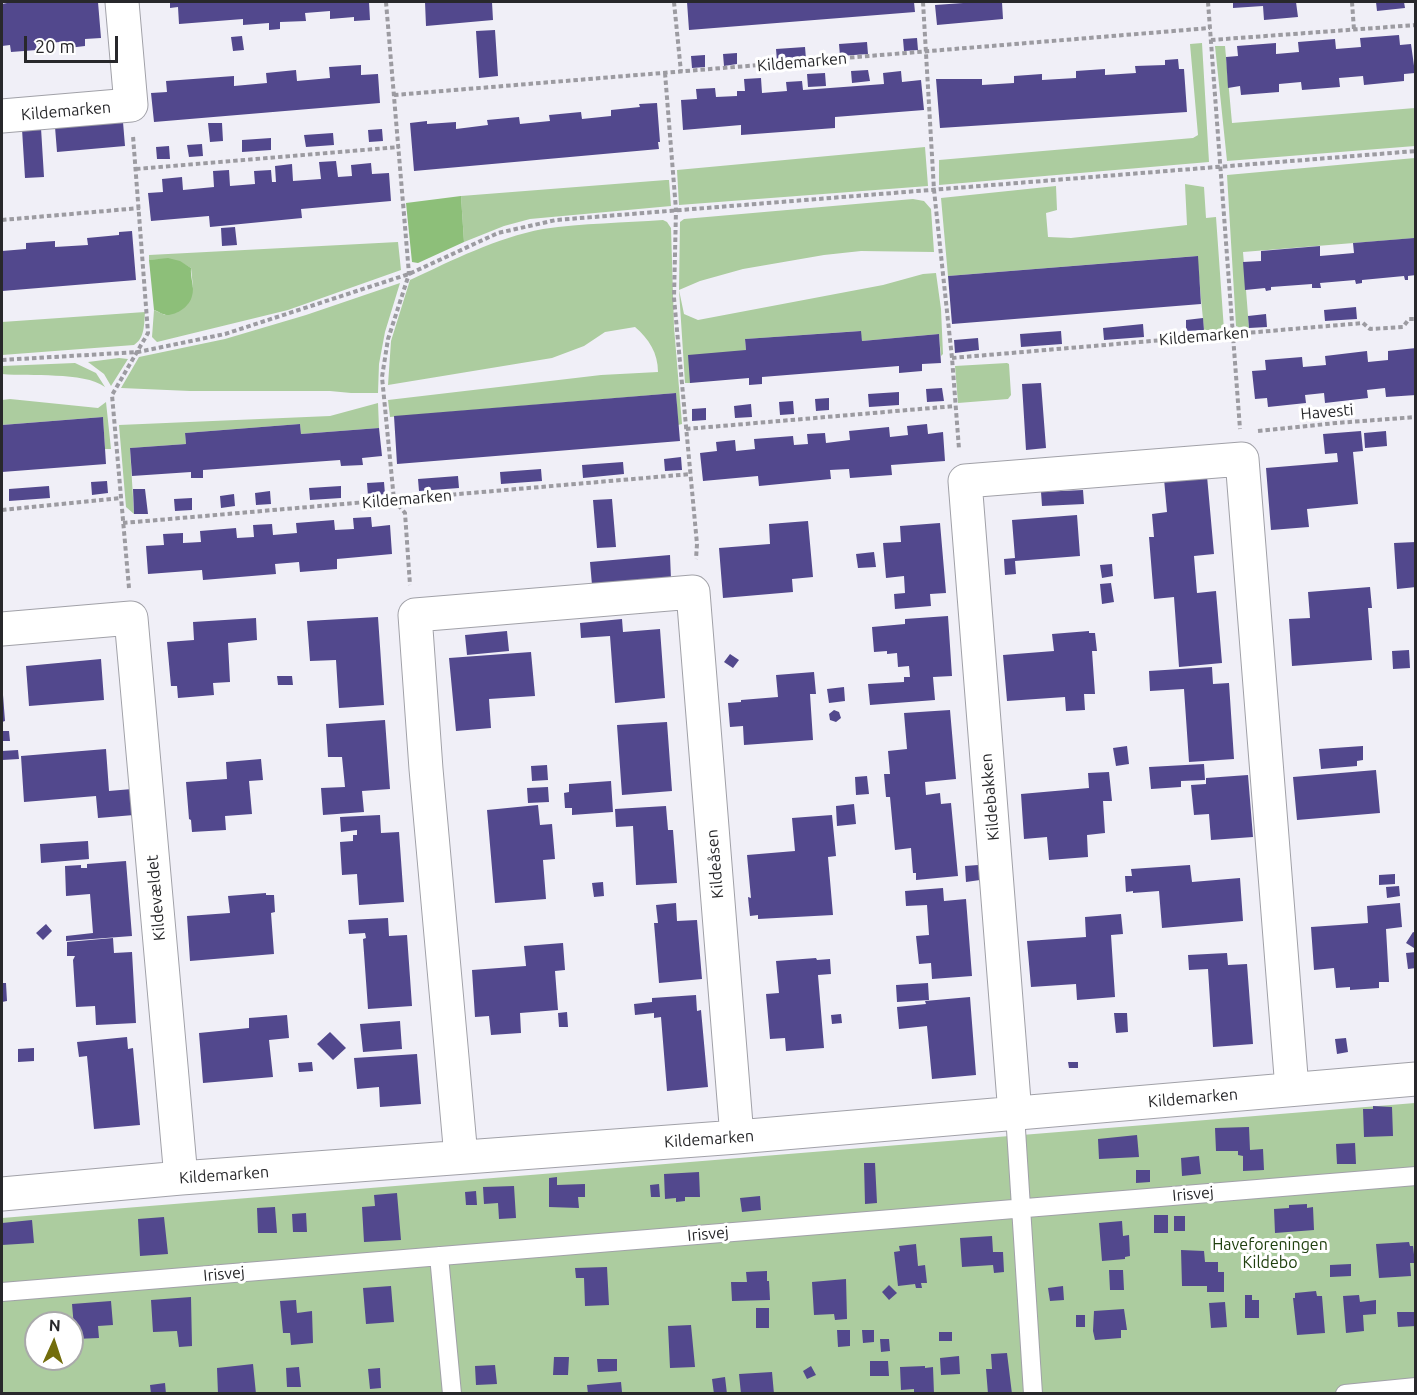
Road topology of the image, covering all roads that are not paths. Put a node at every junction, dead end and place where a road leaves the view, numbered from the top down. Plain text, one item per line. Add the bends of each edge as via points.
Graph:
1 (122, 2) edge
2 (2, 116) edge
3 (2, 629) edge
4 (1416, 1079) edge
5 (1292, 1089) junction
6 (1015, 1114) junction
7 (738, 1137) junction
8 (460, 1157) junction
9 (1416, 1176) edge
10 (181, 1178) junction
11 (2, 1194) edge
12 (1021, 1208) junction
13 (438, 1256) junction
14 (2, 1292) edge
15 (1416, 1387) edge
16 (452, 1394) edge
17 (1033, 1394) edge
18 (1345, 1394) edge

1 - 2 street, Kildemarken via 131,105
3 - 10 street, Kildevældet via 131,618
4 - 5 street, Kildemarken
5 - 6 street, Kildemarken
5 - 6 street, Kildebakken via 1241,446 965,481
6 - 7 street, Kildemarken
6 - 12 lane
7 - 8 street, Kildemarken
7 - 8 street, Kildeåsen via 693,592 415,615
8 - 10 street, Kildemarken
9 - 12 lane, Irisvej
10 - 11 street, Kildemarken
12 - 13 lane, Irisvej
12 - 17 lane
13 - 14 lane, Irisvej
13 - 16 lane
15 - 18 lane

